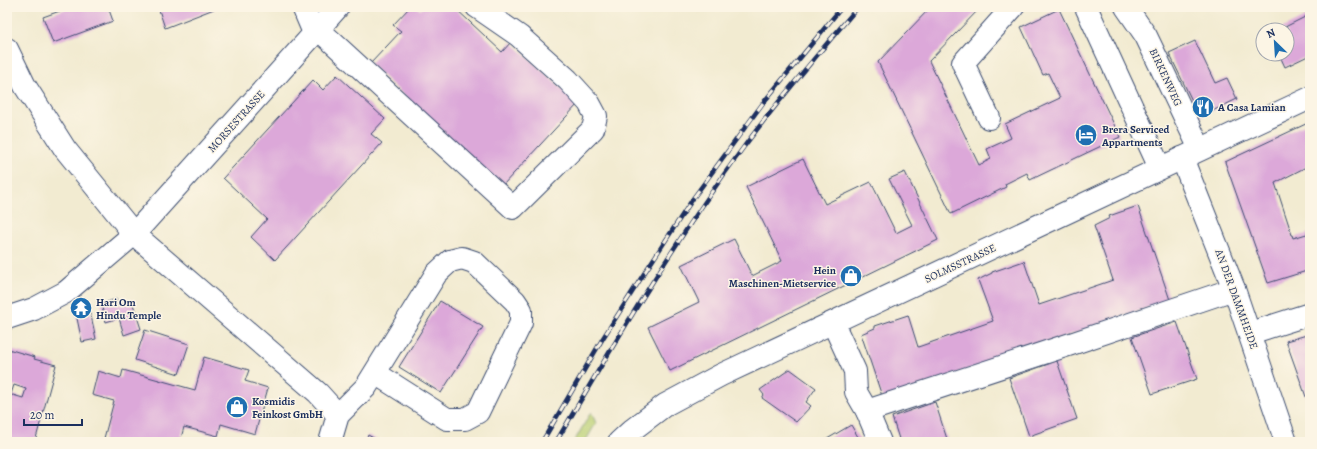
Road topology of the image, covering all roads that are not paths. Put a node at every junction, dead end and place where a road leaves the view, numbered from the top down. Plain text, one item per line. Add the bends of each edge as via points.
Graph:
1 (303, 7) edge
2 (338, 7) edge
3 (477, 7) edge
4 (1013, 7) edge
5 (1086, 7) edge
6 (1126, 7) edge
7 (316, 31) junction
8 (7, 49) edge
9 (1310, 98) edge
10 (990, 118) dead end
11 (1191, 154) junction
12 (1160, 168) junction
13 (134, 234) junction
14 (1234, 289) junction
15 (1310, 314) edge
16 (7, 318) edge
17 (833, 323) junction
18 (1250, 333) junction
19 (375, 372) junction
20 (867, 411) junction
21 (338, 415) junction
22 (330, 442) edge
23 (619, 442) edge
24 (880, 442) edge
25 (1286, 442) edge

1 - 7 street
2 - 7 street, MORSESTRASSE
3 - 7 street via 519,36 568,80 589,103 596,116 593,129 513,208
4 - 10 street via 963,63
5 - 12 street
6 - 11 street, BIRKENWEG via 1146,36
7 - 13 street, MORSESTRASSE
8 - 13 street via 25,86 64,148
9 - 11 street, SOLMSSTRASSE
11 - 12 street, SOLMSSTRASSE
11 - 14 street, AN DER DAMMHEIDE
12 - 17 street, SOLMSSTRASSE
13 - 16 street, MORSESTRASSE via 66,292 34,309
13 - 21 street via 318,393
14 - 18 street, AN DER DAMMHEIDE
14 - 20 street
15 - 18 street
17 - 20 street via 855,371 856,392
17 - 23 street, SOLMSSTRASSE via 665,405
18 - 25 street, AN DER DAMMHEIDE
19 - 19 street via 436,274 450,261 462,258 474,262 515,301 521,310 521,323 478,412 465,419 447,418
19 - 21 street via 366,387
20 - 24 street
21 - 22 street

